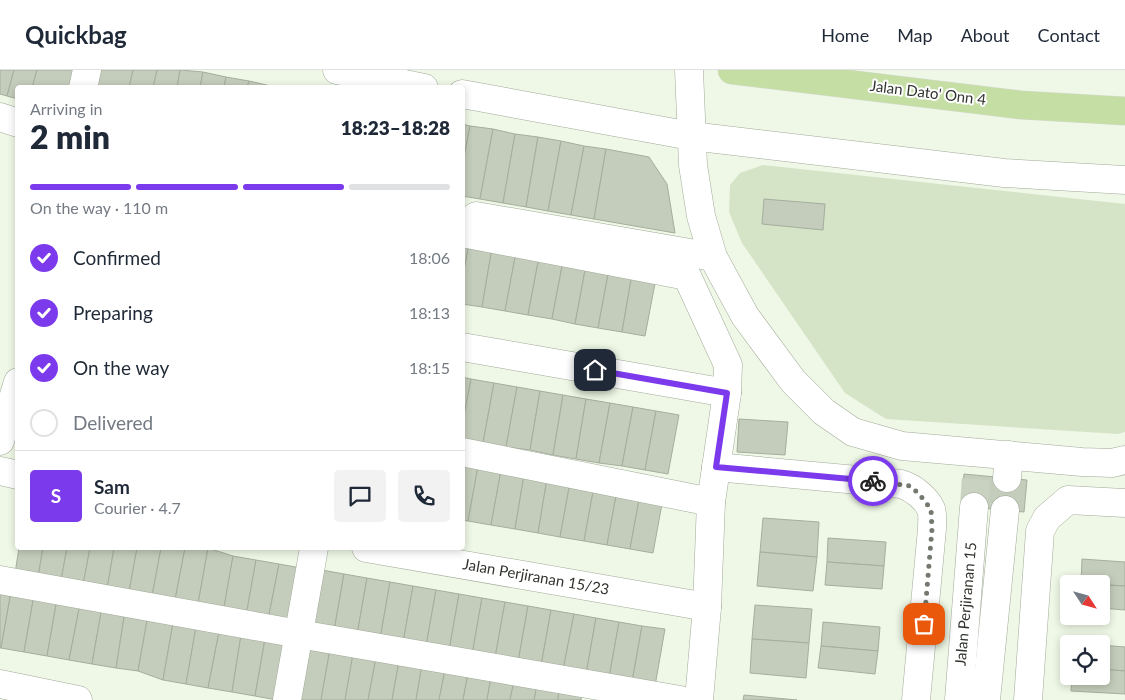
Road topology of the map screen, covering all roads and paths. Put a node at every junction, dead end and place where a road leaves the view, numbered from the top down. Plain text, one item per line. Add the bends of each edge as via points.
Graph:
1 (87, 70) edge
2 (337, 70) edge
3 (689, 70) edge
4 (732, 70) edge
5 (389, 84) edge
6 (84, 85) edge
7 (465, 95) edge
8 (1125, 111) edge
9 (0, 117) edge
10 (15, 122) edge
11 (691, 136) junction
12 (1125, 180) edge
13 (465, 215) edge
14 (465, 234) edge
15 (713, 257) junction
16 (465, 348) edge
17 (15, 392) edge
18 (727, 393) junction
19 (0, 441) edge
20 (465, 453) edge
21 (1125, 460) edge
22 (716, 467) junction
23 (0, 471) edge
24 (15, 474) edge
25 (711, 502) junction
26 (1125, 503) edge
27 (974, 507) tunnel mouth
28 (1005, 510) tunnel mouth
29 (314, 550) edge
30 (378, 550) edge
31 (0, 580) edge
32 (707, 607) junction
33 (298, 634) junction
34 (0, 684) edge
35 (78, 700) edge
36 (287, 700) edge
37 (680, 700) edge
38 (700, 700) edge
39 (916, 700) edge
40 (959, 700) edge
41 (986, 700) edge
42 (1028, 700) edge

1 - 6 street
2 - 5 street
3 - 11 street
4 - 8 main road, Jalan Dato' Onn 4 via 1020,104
7 - 11 street
9 - 10 street
11 - 12 street via 1004,173
11 - 15 street via 701,216
13 - 15 street
14 - 18 street via 687,276 728,365
15 - 21 street via 745,316 793,381 824,412 854,432 977,464 1008,467 1037,459 1112,463
16 - 18 street
17 - 19 street
18 - 22 street
20 - 25 street
22 - 25 street
22 - 39 street via 901,484 910,486 919,494 931,509 932,529
23 - 24 street
25 - 32 street
26 - 42 street via 1068,500 1047,518 1040,531
27 - 40 street, Jalan Perjiranan 15
28 - 41 street, Jalan Perjiranan 15
29 - 33 street
30 - 32 street, Jalan Perjiranan 15/23
31 - 33 street
32 - 38 street
33 - 36 street
33 - 37 street
34 - 35 street

